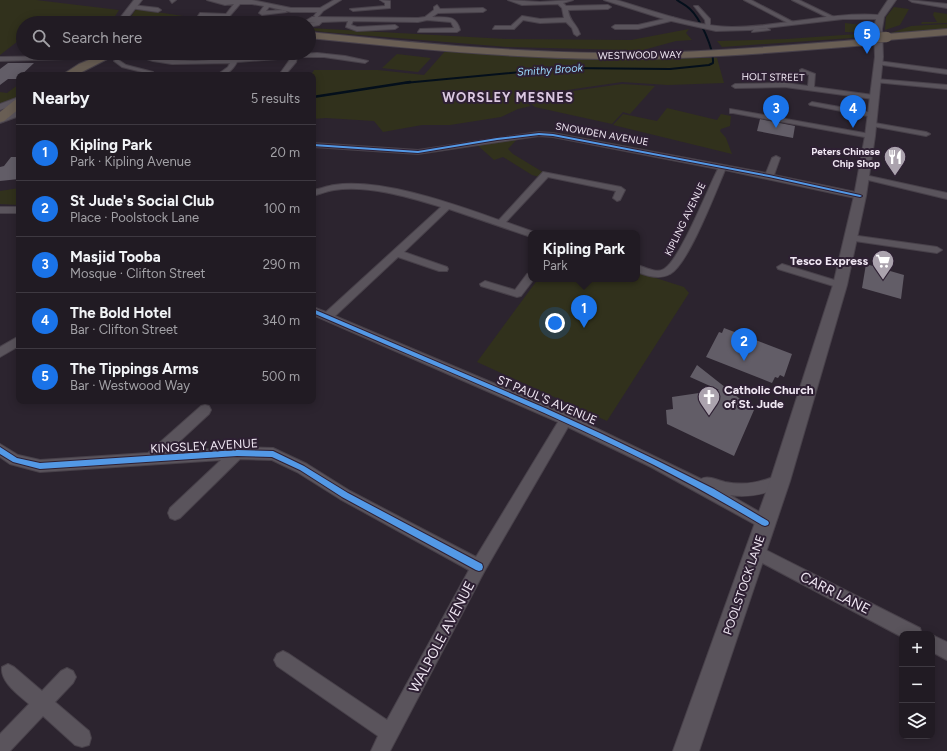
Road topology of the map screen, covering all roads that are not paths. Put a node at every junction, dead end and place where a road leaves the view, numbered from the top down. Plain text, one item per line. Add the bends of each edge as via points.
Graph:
1 (138, 0) edge
2 (210, 0) edge
3 (338, 0) edge
4 (383, 0) edge
5 (511, 0) edge
6 (570, 0) edge
7 (747, 0) edge
8 (795, 0) edge
9 (892, 0) edge
10 (912, 0) edge
11 (254, 1) edge
12 (543, 1) edge
13 (518, 3) junction
14 (608, 3) edge
15 (238, 4) junction
16 (268, 4) junction
17 (436, 5) edge
18 (562, 5) junction
19 (947, 6) edge
20 (132, 7) junction
21 (696, 7) dead end
22 (514, 8) dead end
23 (158, 10) dead end
24 (291, 10) junction
25 (321, 10) junction
26 (484, 10) dead end
27 (125, 16) edge
28 (228, 16) edge
29 (880, 17) junction
30 (351, 18) junction
31 (427, 18) junction
32 (833, 18) junction
33 (673, 19) junction
34 (316, 20) junction
35 (567, 20) junction
36 (792, 23) junction
37 (316, 24) edge
38 (702, 26) junction
39 (615, 27) dead end
40 (395, 28) dead end
41 (495, 28) dead end
42 (512, 28) junction
43 (420, 31) dead end
44 (316, 32) edge
45 (947, 32) edge
46 (577, 34) dead end
47 (515, 35) dead end
48 (316, 36) edge
49 (947, 36) edge
50 (887, 39) junction
51 (697, 52) junction
52 (316, 55) edge
53 (0, 59) edge
54 (108, 60) edge
55 (118, 60) edge
56 (162, 60) edge
57 (196, 60) edge
58 (235, 60) edge
59 (294, 60) edge
60 (365, 61) dead end
61 (170, 62) junction
62 (878, 63) junction
63 (63, 64) edge
64 (153, 71) edge
65 (802, 71) dead end
66 (225, 72) edge
67 (285, 72) edge
68 (947, 72) edge
69 (876, 81) junction
70 (735, 86) dead end
71 (811, 87) junction
72 (947, 87) edge
73 (873, 97) junction
74 (16, 104) edge
75 (812, 104) dead end
76 (733, 111) dead end
77 (16, 112) edge
78 (16, 117) edge
79 (2, 119) edge
80 (872, 125) junction
81 (547, 126) dead end
82 (539, 134) junction
83 (926, 134) dead end
84 (316, 146) edge
85 (776, 158) dead end
86 (722, 168) junction
87 (770, 176) junction
88 (863, 176) junction
89 (316, 186) edge
90 (327, 188) junction
91 (316, 192) edge
92 (860, 196) junction
93 (947, 196) edge
94 (617, 198) dead end
95 (446, 207) junction
96 (0, 210) edge
97 (16, 210) edge
98 (500, 224) junction
99 (528, 233) edge
100 (851, 238) junction
101 (937, 250) dead end
102 (397, 253) junction
103 (782, 267) dead end
104 (442, 269) dead end
105 (640, 269) edge
106 (528, 280) edge
107 (484, 284) dead end
108 (840, 285) junction
109 (316, 312) edge
110 (327, 318) junction
111 (16, 342) edge
112 (0, 352) edge
113 (204, 410) dead end
114 (566, 420) junction
115 (0, 450) edge
116 (237, 453) junction
117 (151, 459) junction
118 (684, 476) junction
119 (780, 481) junction
120 (175, 513) dead end
121 (765, 523) junction
122 (756, 552) junction
123 (479, 567) junction
124 (908, 631) edge
125 (935, 645) edge
126 (947, 651) edge
127 (283, 660) dead end
128 (8, 672) dead end
129 (67, 677) dead end
130 (42, 703) junction
131 (390, 733) junction
132 (82, 738) dead end
133 (0, 748) edge
134 (380, 751) edge
135 (686, 751) edge

1 - 20 main road
2 - 15 street
3 - 25 street
4 - 30 street via 388,2 389,8 353,8
5 - 13 street
6 - 18 street
7 - 36 street
8 - 32 street
9 - 29 main road, POOLSTOCK LANE
10 - 19 street
11 - 15 street
11 - 16 street
12 - 13 street
12 - 18 street
13 - 22 street
14 - 18 street
14 - 33 main road
15 - 28 street
16 - 24 street
16 - 24 street via 262,13 280,14
17 - 26 street
17 - 31 street
18 - 35 street
20 - 23 street
20 - 27 main road
21 - 38 street via 708,20
24 - 25 street
25 - 34 street
29 - 32 main road
29 - 62 main road, POOLSTOCK LANE
30 - 31 street
30 - 34 street
30 - 40 street via 348,26 357,29
31 - 43 street via 452,20 457,30
32 - 36 main road
33 - 38 main road
33 - 39 street via 638,27
34 - 37 street via 320,21
35 - 42 street via 540,21 522,18
35 - 46 street via 574,26
36 - 38 main road via 760,30
41 - 42 street
42 - 47 street
44 - 51 highway, WESTWOOD WAY via 516,50
45 - 50 highway, WESTWOOD WAY
48 - 51 highway, WESTWOOD WAY via 517,53 606,56
49 - 50 highway, WESTWOOD WAY
50 - 51 highway, WESTWOOD WAY
52 - 60 street
53 - 63 street
54 - 63 highway via 83,66
55 - 64 street via 124,66
56 - 61 street
57 - 61 street
58 - 66 street
59 - 67 street
61 - 64 street
62 - 68 street
62 - 69 main road, POOLSTOCK LANE
65 - 71 street, HOLT STREET via 815,73
69 - 72 street
69 - 73 main road, POOLSTOCK LANE
70 - 71 street, HOLT STREET
71 - 73 street, HOLT STREET
73 - 80 main road, POOLSTOCK LANE
74 - 79 highway
75 - 80 street
76 - 80 street
77 - 79 main road
78 - 79 highway
80 - 83 street
80 - 88 main road, POOLSTOCK LANE
81 - 82 street, SNOWDEN AVENUE
82 - 84 street, SNOWDEN AVENUE via 418,152
82 - 86 street, SNOWDEN AVENUE via 569,137
85 - 87 street
86 - 87 street, SNOWDEN AVENUE
86 - 105 street, KIPLING AVENUE via 685,247 671,270 656,273
87 - 92 street, SNOWDEN AVENUE
88 - 92 main road, POOLSTOCK LANE
88 - 93 street
89 - 90 street
90 - 91 street
90 - 95 street via 388,191
92 - 100 main road, POOLSTOCK LANE
94 - 98 street via 621,190 546,174
95 - 98 street
95 - 102 street
96 - 97 street
98 - 99 street
100 - 101 street
100 - 108 main road, POOLSTOCK LANE
102 - 104 street
102 - 110 street
103 - 108 street
106 - 107 street via 517,294
108 - 119 main road, POOLSTOCK LANE
109 - 110 street, ST PAUL'S AVENUE
110 - 114 street, ST PAUL'S AVENUE
111 - 112 street
113 - 117 street
114 - 118 street, ST PAUL'S AVENUE
114 - 123 street, WALPOLE AVENUE
115 - 117 street, KINGSLEY AVENUE via 15,460 40,466
116 - 117 street, KINGSLEY AVENUE
116 - 120 street
116 - 123 street, KINGSLEY AVENUE via 272,454 302,468 345,495
118 - 119 street via 722,488 744,490 763,489
118 - 121 street, ST PAUL'S AVENUE
119 - 121 main road, POOLSTOCK LANE
121 - 122 main road, POOLSTOCK LANE
122 - 124 street, CARR LANE
122 - 135 main road, POOLSTOCK LANE
123 - 131 street, WALPOLE AVENUE
125 - 126 street
127 - 131 street
128 - 130 street
129 - 130 street
130 - 132 street
130 - 133 street
131 - 134 street, WALPOLE AVENUE

